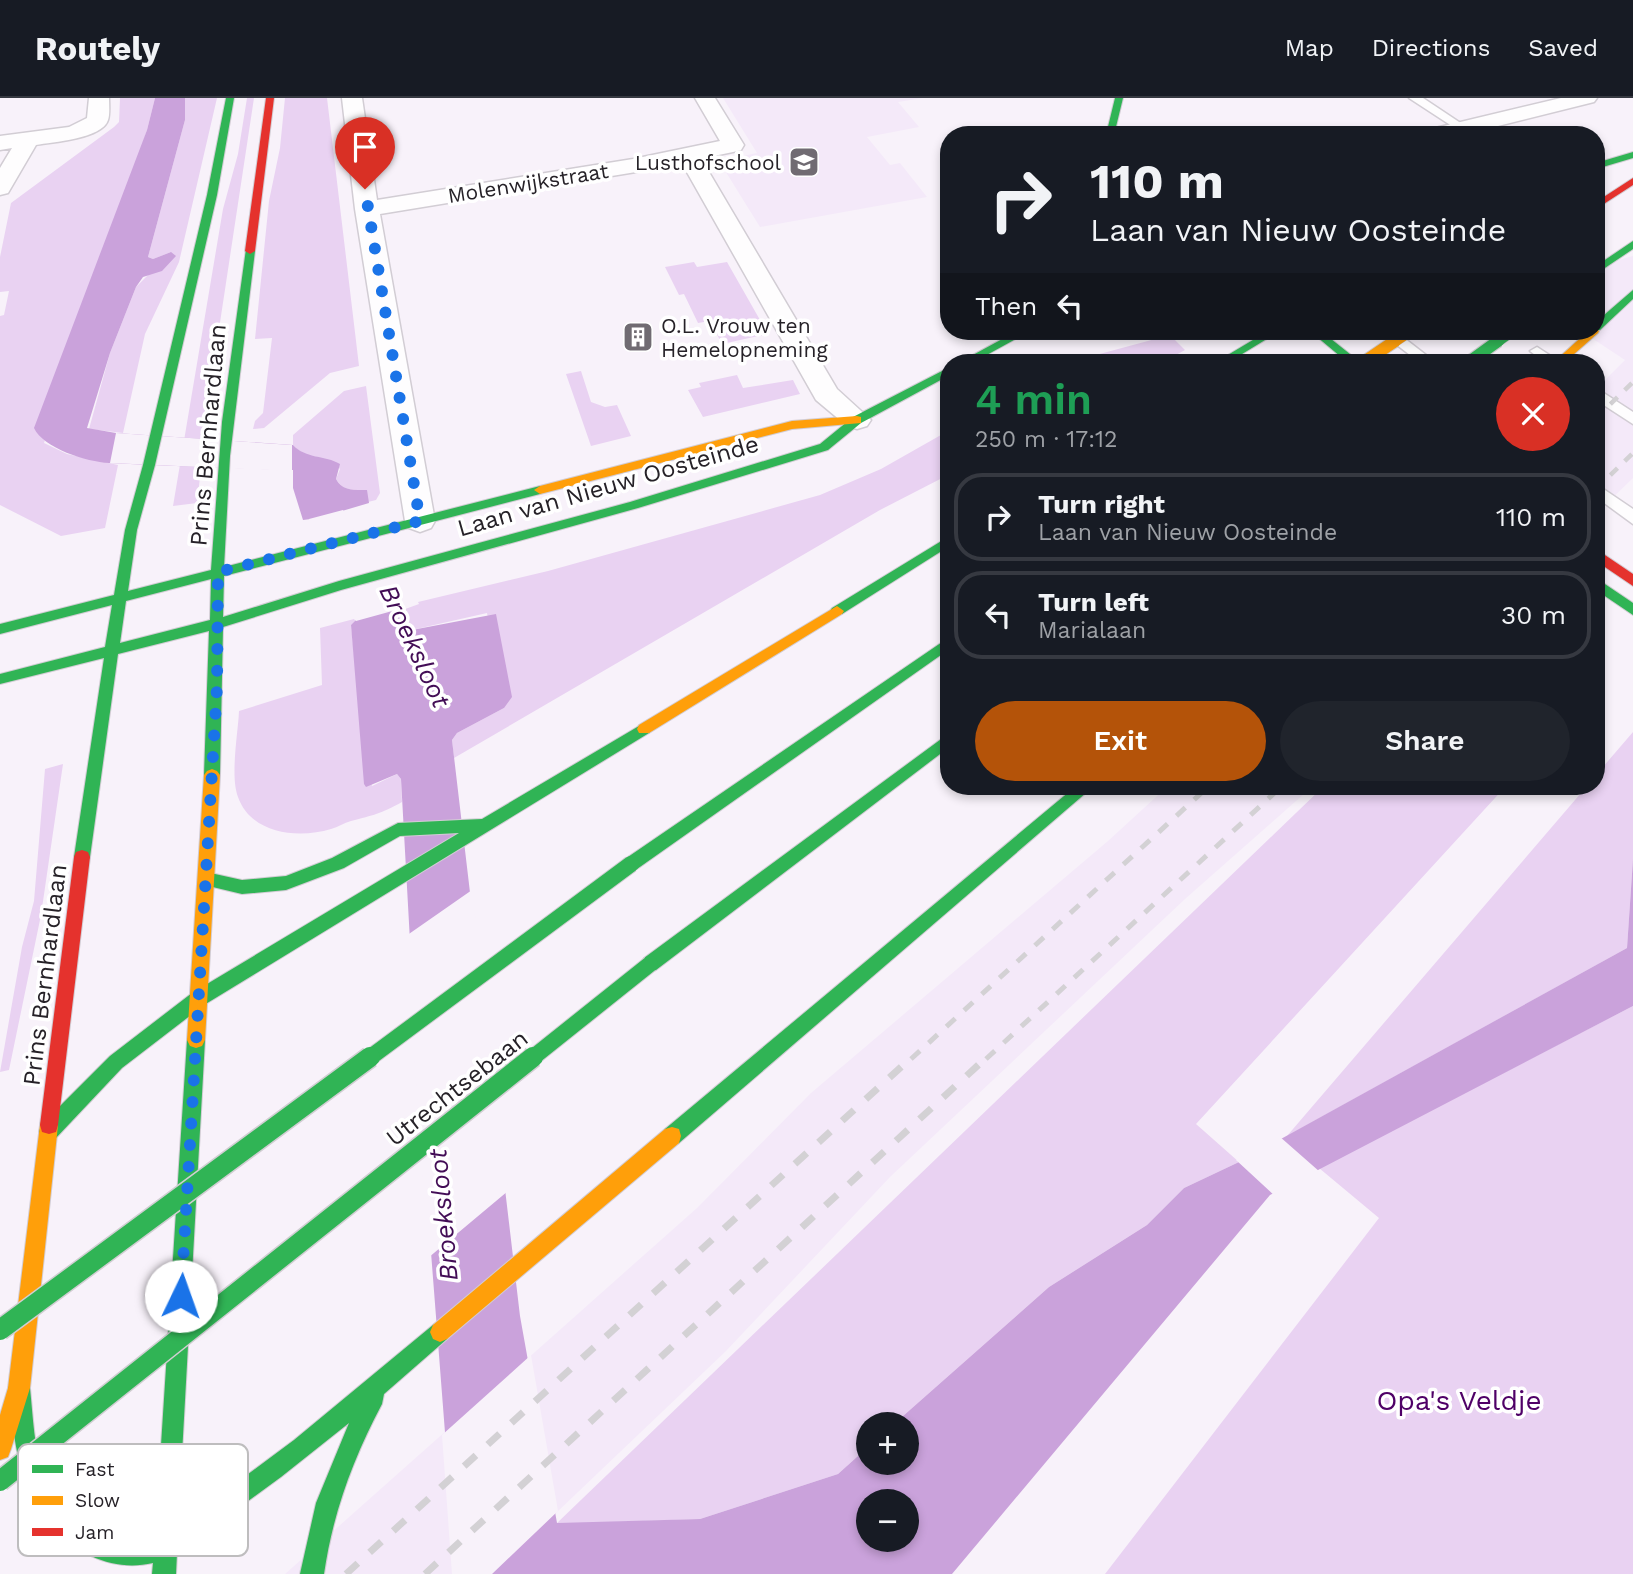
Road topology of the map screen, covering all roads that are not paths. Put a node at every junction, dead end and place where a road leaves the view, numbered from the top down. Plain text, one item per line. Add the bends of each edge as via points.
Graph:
1 (99, 98) edge
2 (230, 98) edge
3 (270, 98) edge
4 (352, 98) edge
5 (705, 98) edge
6 (1119, 98) edge
7 (1415, 98) edge
8 (1587, 98) edge
9 (1111, 126) edge
10 (1459, 126) edge
11 (1470, 126) edge
12 (29, 139) junction
13 (0, 143) edge
14 (1633, 155) edge
15 (692, 160) junction
16 (1605, 163) edge
17 (1633, 181) edge
18 (0, 188) edge
19 (1605, 200) edge
20 (367, 209) junction
21 (1633, 244) edge
22 (1605, 264) edge
23 (1633, 293) edge
24 (1605, 320) edge
25 (1008, 340) edge
26 (1260, 340) edge
27 (1326, 340) edge
28 (1397, 340) edge
29 (1398, 340) edge
30 (1500, 340) edge
31 (1584, 340) edge
32 (1537, 351) dead end
33 (981, 354) edge
34 (1236, 354) edge
35 (1344, 354) edge
36 (1376, 354) edge
37 (1417, 354) edge
38 (1480, 354) edge
39 (1541, 354) edge
40 (1568, 354) edge
41 (940, 376) edge
42 (1605, 399) edge
43 (1633, 419) edge
44 (857, 421) junction
45 (1605, 496) edge
46 (1633, 518) edge
47 (420, 521) junction
48 (940, 546) edge
49 (1605, 561) edge
50 (218, 572) junction
51 (1633, 581) edge
52 (1605, 590) edge
53 (120, 596) junction
54 (1633, 610) edge
55 (219, 623) junction
56 (0, 629) edge
57 (940, 649) edge
58 (111, 651) junction
59 (0, 679) edge
60 (940, 746) edge
61 (1075, 795) edge
62 (486, 825) junction
63 (206, 879) junction
64 (198, 999) junction
65 (48, 1132) junction
66 (0, 1330) edge
67 (381, 1382) junction
68 (19, 1388) junction
69 (27, 1444) edge
70 (45, 1444) edge
71 (172, 1444) edge
72 (0, 1448) edge
73 (18, 1466) edge
74 (0, 1480) edge
75 (248, 1489) edge
76 (165, 1556) edge
77 (164, 1574) edge
78 (312, 1574) edge

1 - 12 street via 97,121 74,133
2 - 53 main road, Prins Bernhardlaan
3 - 50 main road, Prins Bernhardlaan via 225,440
4 - 20 street
5 - 15 street, Molenwijkstraat via 733,145
6 - 9 main road
7 - 10 lane
8 - 11 street
12 - 13 street
12 - 18 street
14 - 16 main road
15 - 20 street, Molenwijkstraat via 660,158
15 - 44 street via 826,394
17 - 19 main road
20 - 47 street
21 - 22 main road
23 - 24 main road
25 - 33 main road
26 - 34 main road
27 - 35 main road
28 - 36 main road, bridge
29 - 37 lane
30 - 38 main road, bridge
31 - 40 main road
32 - 39 lane
41 - 44 main road, Laan van Nieuw Oosteinde
42 - 43 lane
44 - 47 main road, Laan van Nieuw Oosteinde via 792,425
44 - 55 main road, Laan van Nieuw Oosteinde via 824,447
45 - 46 lane
47 - 50 main road, Laan van Nieuw Oosteinde
48 - 62 main road
49 - 51 main road
50 - 53 main road, Laan van Nieuw Oosteinde
50 - 55 main road, Prins Bernhardlaan
52 - 54 main road
53 - 56 main road, Laan van Nieuw Oosteinde
53 - 58 main road, Prins Bernhardlaan
55 - 58 main road, Laan van Nieuw Oosteinde
55 - 63 main road, Prins Bernhardlaan
57 - 66 main road, bridge via 631,864
58 - 59 main road, Laan van Nieuw Oosteinde
58 - 65 main road, Prins Bernhardlaan
60 - 70 main road, Utrechtsebaan, bridge via 650,964
61 - 67 main road
62 - 63 main road via 398,830 317,872 277,885 242,887
62 - 64 main road
63 - 64 main road, Prins Bernhardlaan
64 - 65 main road via 116,1062
64 - 71 main road, Prins Bernhardlaan
65 - 68 main road, Prins Bernhardlaan
67 - 75 main road
67 - 78 main road via 327,1496
68 - 69 main road
68 - 72 main road, Prins Bernhardlaan
73 - 74 main road, Utrechtsebaan, bridge
76 - 77 main road, Prins Bernhardlaan

